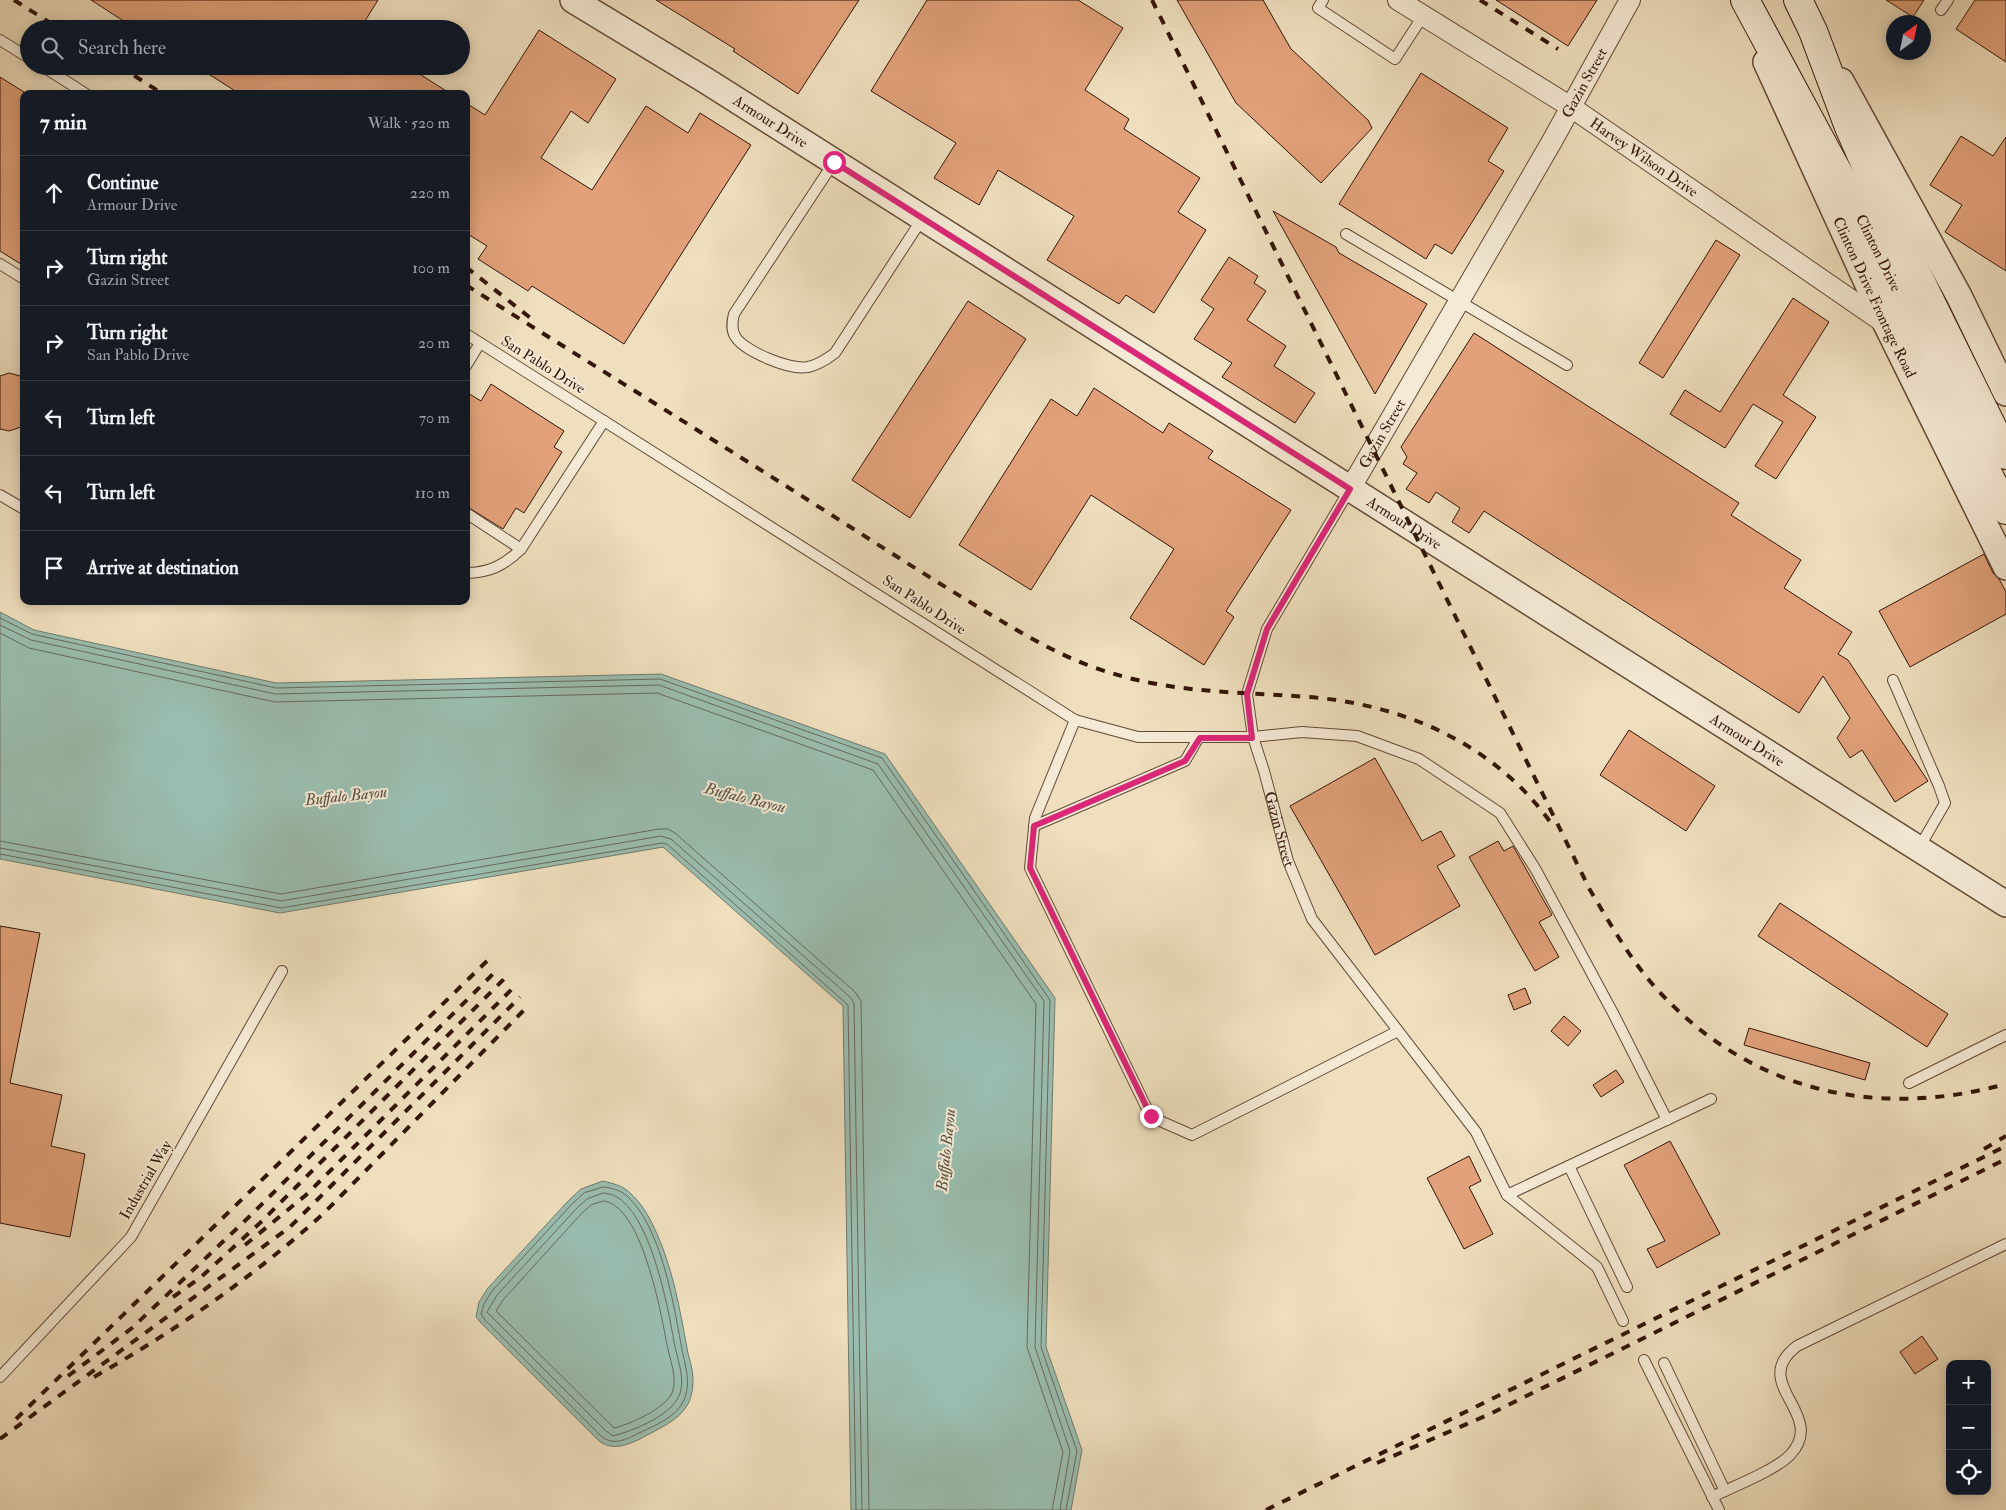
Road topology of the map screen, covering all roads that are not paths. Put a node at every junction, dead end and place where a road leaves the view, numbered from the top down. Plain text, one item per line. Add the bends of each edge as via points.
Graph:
1 (573, 0) edge
2 (1323, 0) edge
3 (1398, 0) edge
4 (1630, 0) edge
5 (1798, 0) edge
6 (1948, 0) edge
7 (1750, 10) edge
8 (1941, 10) dead end
9 (1423, 16) junction
10 (1813, 31) junction
11 (0, 40) edge
12 (20, 52) edge
13 (56, 75) edge
14 (80, 90) edge
15 (1571, 106) junction
16 (834, 162) junction
17 (923, 218) junction
18 (1346, 234) dead end
19 (0, 264) edge
20 (20, 276) edge
21 (1459, 301) junction
22 (1886, 324) junction
23 (470, 337) edge
24 (480, 343) junction
25 (470, 359) edge
26 (1567, 366) dead end
27 (2006, 394) edge
28 (604, 421) junction
29 (2006, 455) edge
30 (1350, 489) junction
31 (0, 494) edge
32 (20, 506) edge
33 (2006, 510) edge
34 (470, 516) edge
35 (521, 549) junction
36 (2006, 567) edge
37 (470, 572) edge
38 (1893, 680) dead end
39 (1075, 720) junction
40 (1200, 738) junction
41 (1252, 738) junction
42 (1034, 826) junction
43 (1919, 849) junction
44 (2006, 904) edge
45 (282, 971) dead end
46 (1398, 1031) junction
47 (2006, 1035) edge
48 (1909, 1083) dead end
49 (1712, 1098) dead end
50 (1667, 1120) junction
51 (1569, 1166) junction
52 (1507, 1196) junction
53 (2006, 1244) edge
54 (1627, 1287) dead end
55 (1623, 1321) dead end
56 (1644, 1360) dead end
57 (1664, 1363) dead end
58 (0, 1376) edge
59 (1725, 1490) junction
60 (1712, 1497) junction
61 (1719, 1510) edge

1 - 16 street, Armour Drive
2 - 9 lane via 1318,8 1396,59
3 - 9 street, Harvey Wilson Drive
4 - 15 street, Gazin Street
5 - 10 main road, Clinton Drive
6 - 8 lane
7 - 22 street, Clinton Drive Frontage Road via 1766,64
7 - 33 main road, Clinton Drive via 1848,191
9 - 15 street, Harvey Wilson Drive
10 - 27 street via 1959,296
10 - 29 main road, Clinton Drive via 1849,128 1885,209
11 - 12 lane
13 - 14 lane
15 - 21 street, Gazin Street
15 - 22 street, Harvey Wilson Drive
16 - 17 street, Armour Drive
16 - 17 lane via 734,314 732,328 738,340 772,361 791,367 807,367 824,361 835,353
17 - 30 street, Armour Drive
18 - 21 lane
19 - 20 lane
21 - 26 lane
21 - 30 street, Gazin Street
22 - 36 street, Clinton Drive Frontage Road
23 - 24 lane, San Pablo Drive
24 - 25 lane
24 - 28 lane, San Pablo Drive
28 - 35 lane
28 - 39 lane, San Pablo Drive
30 - 41 lane, Gazin Street via 1267,629 1247,694
30 - 43 street, Armour Drive
31 - 32 lane
34 - 35 lane
35 - 37 lane via 498,568
38 - 43 lane via 1945,803
39 - 40 lane, San Pablo Drive via 1138,737
39 - 42 lane
40 - 41 lane, San Pablo Drive
40 - 42 lane via 1185,761
41 - 46 lane, Gazin Street via 1288,861 1312,919
41 - 50 lane, San Pablo Drive via 1302,732 1357,736 1419,759 1500,813 1536,870
42 - 46 lane via 1030,868 1151,1116 1192,1135
43 - 44 street, Armour Drive
45 - 58 lane, Industrial Way via 131,1237
46 - 52 lane, Gazin Street via 1476,1132
47 - 48 lane
49 - 50 lane
50 - 51 lane
51 - 52 lane
51 - 54 lane
52 - 55 lane via 1597,1267
53 - 59 lane via 1797,1346 1787,1354 1779,1373 1801,1424 1797,1447 1779,1464
56 - 60 lane
57 - 59 lane
59 - 60 lane
60 - 61 lane

